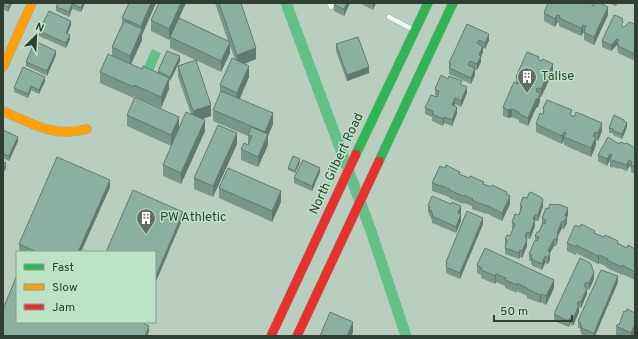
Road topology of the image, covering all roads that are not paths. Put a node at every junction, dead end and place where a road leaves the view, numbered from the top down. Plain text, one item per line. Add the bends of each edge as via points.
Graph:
1 (32, 3) edge
2 (428, 3) edge
3 (453, 3) edge
4 (389, 17) dead end
5 (415, 30) junction
6 (3, 67) edge
7 (3, 111) edge
8 (382, 124) junction
9 (86, 129) dead end
10 (302, 269) junction
11 (323, 279) junction
12 (271, 336) edge
13 (297, 336) edge

1 - 6 main road
2 - 5 main road, North Gilbert Road
3 - 8 main road, North Gilbert Road
4 - 5 lane
5 - 8 main road, North Gilbert Road
7 - 9 main road via 60,133 70,134
8 - 10 main road, North Gilbert Road via 360,144
8 - 11 main road, North Gilbert Road via 371,176
10 - 11 main road
10 - 12 main road, North Gilbert Road
11 - 13 main road, North Gilbert Road

